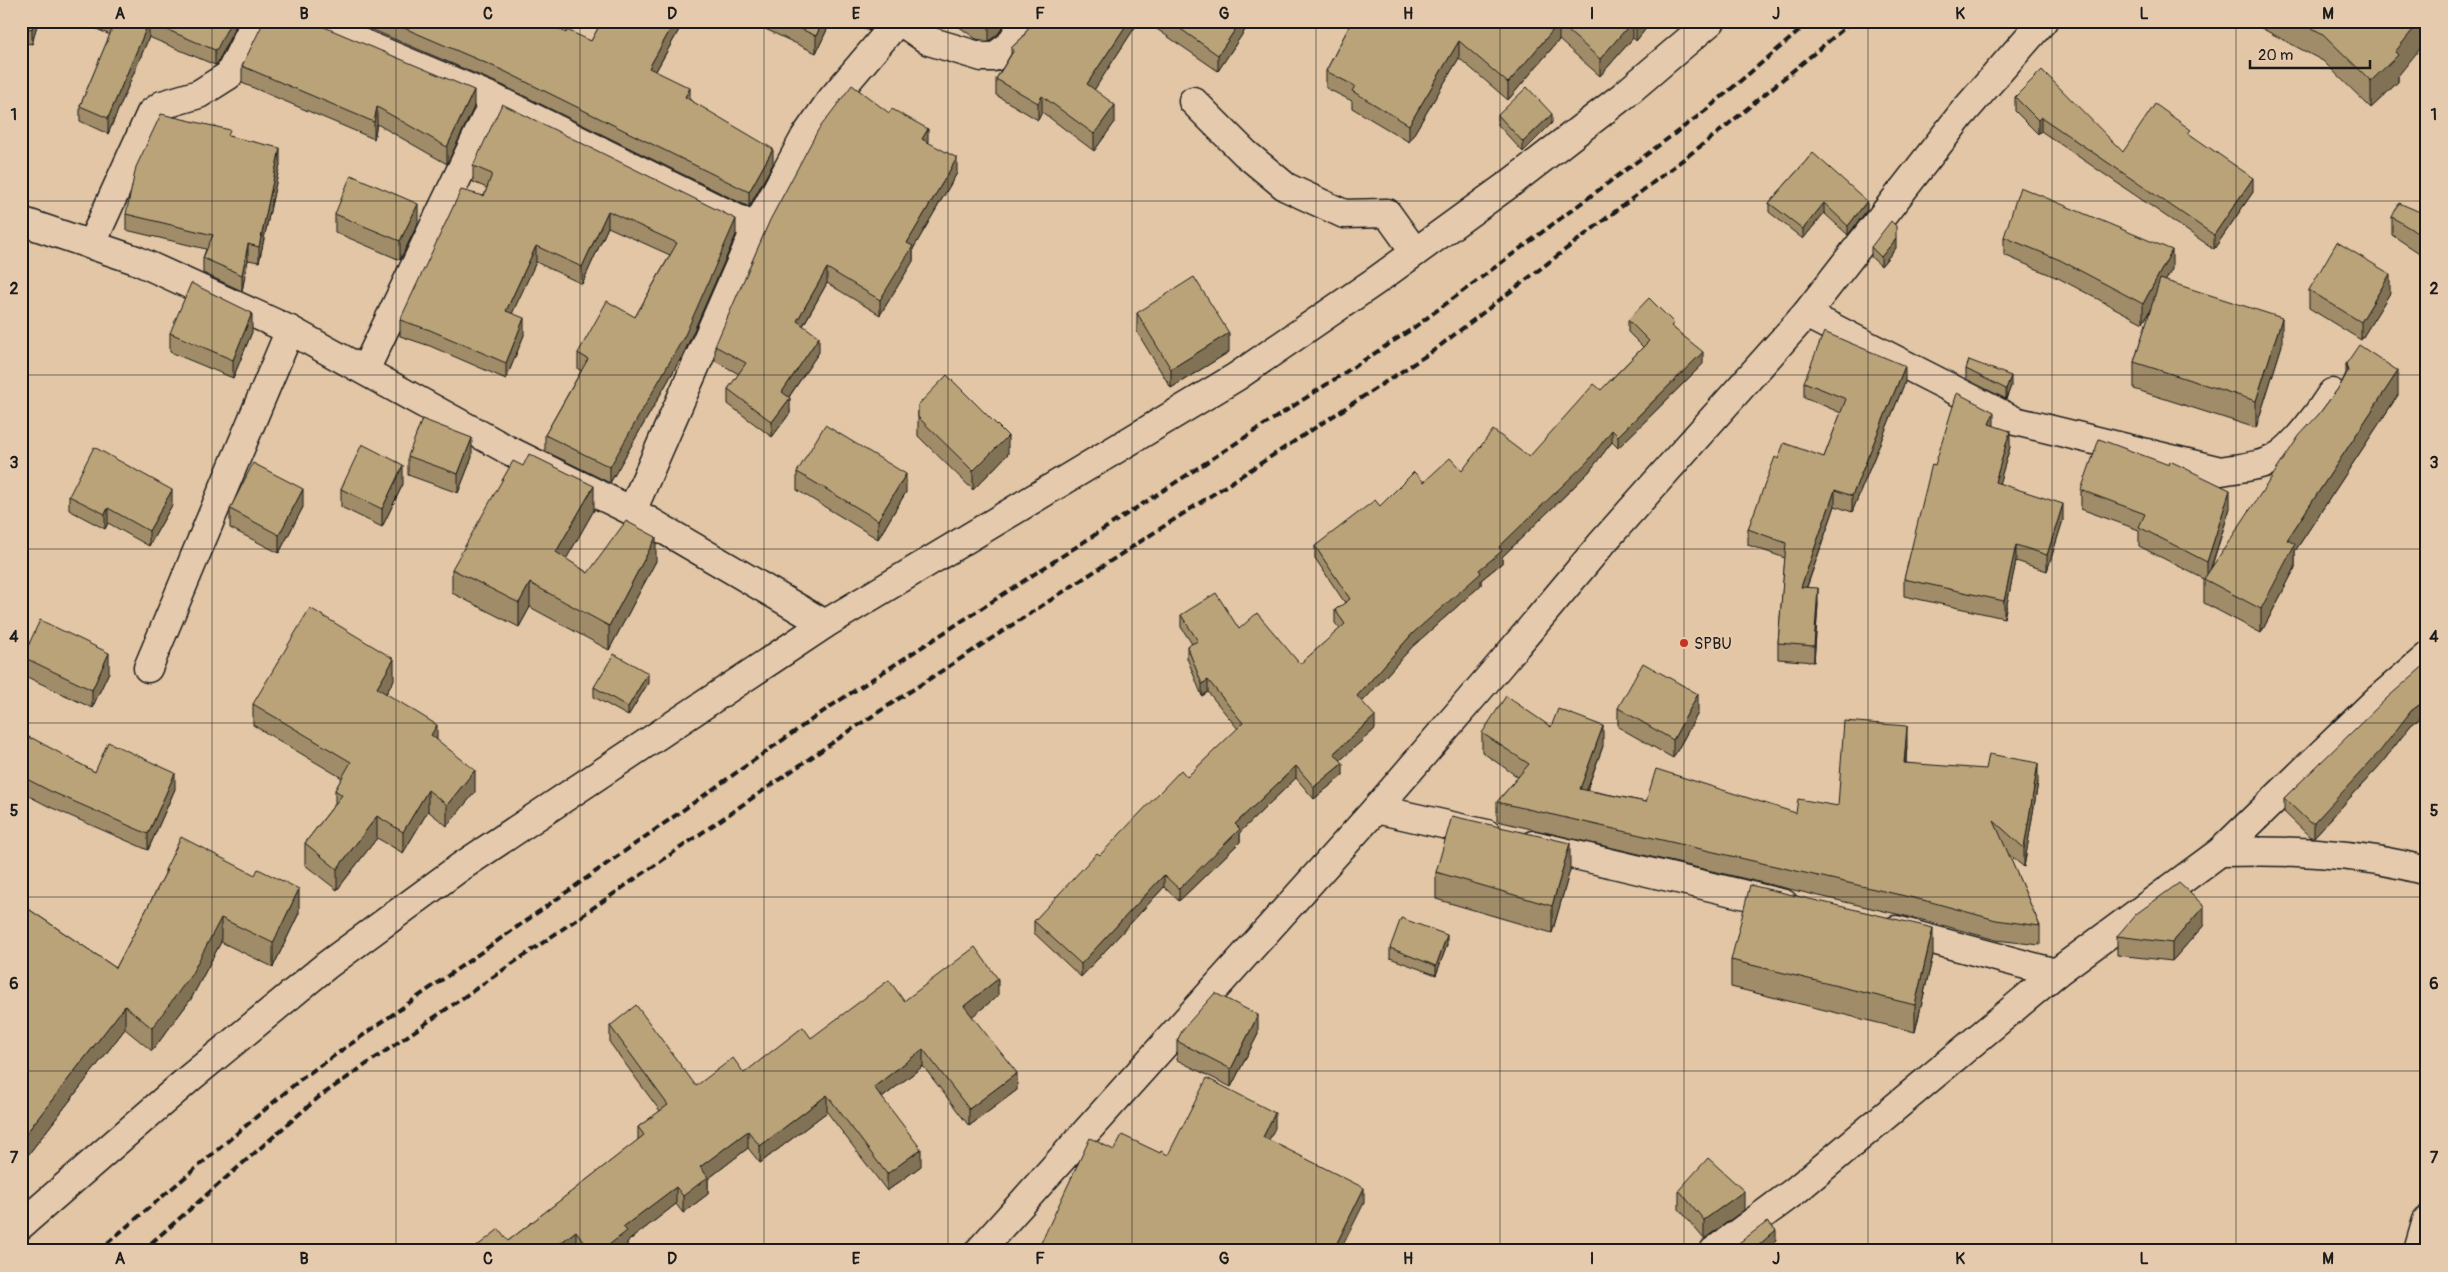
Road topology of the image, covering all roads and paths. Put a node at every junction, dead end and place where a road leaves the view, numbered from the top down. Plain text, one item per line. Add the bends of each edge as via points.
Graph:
1 (253, 21) edge
2 (320, 21) edge
3 (899, 21) edge
4 (1024, 21) edge
5 (1711, 21) edge
6 (2043, 21) edge
7 (495, 99) junction
8 (1193, 101) dead end
9 (21, 221) edge
10 (756, 228) junction
11 (91, 245) junction
12 (1415, 252) junction
13 (1806, 314) junction
14 (290, 330) junction
15 (365, 370) junction
16 (2332, 393) edge
17 (632, 511) junction
18 (825, 624) junction
19 (2427, 656) edge
20 (148, 668) dead end
21 (1376, 808) junction
22 (2220, 852) junction
23 (2427, 871) edge
24 (1811, 910) edge
25 (1869, 923) edge
26 (2056, 973) junction
27 (2427, 1220) edge
28 (21, 1225) edge
29 (979, 1251) edge
30 (1714, 1251) edge
31 (2418, 1251) edge

1 - 11 street via 229,75 199,94 162,105 151,113
2 - 7 street via 338,32
3 - 4 street via 929,41 982,57 994,57 1010,45
3 - 10 street via 831,100 805,137
5 - 12 street via 1623,96
6 - 13 street via 1961,115
7 - 10 street
7 - 15 street
8 - 12 street via 1245,153 1286,187 1344,214 1387,213
9 - 11 street
10 - 17 street
11 - 14 street via 136,260
12 - 18 street via 1236,377
13 - 16 street via 2015,421 2221,471 2252,466 2276,457 2320,412
13 - 21 street via 1603,542
14 - 15 street
14 - 20 street
15 - 17 street via 508,450
17 - 18 street
18 - 28 street via 459,868 327,965 191,1077
19 - 22 street
21 - 24 street
21 - 29 street
22 - 23 street via 2280,850 2332,853 2379,859
22 - 26 street
25 - 26 street
26 - 30 street via 1795,1191
27 - 31 street

